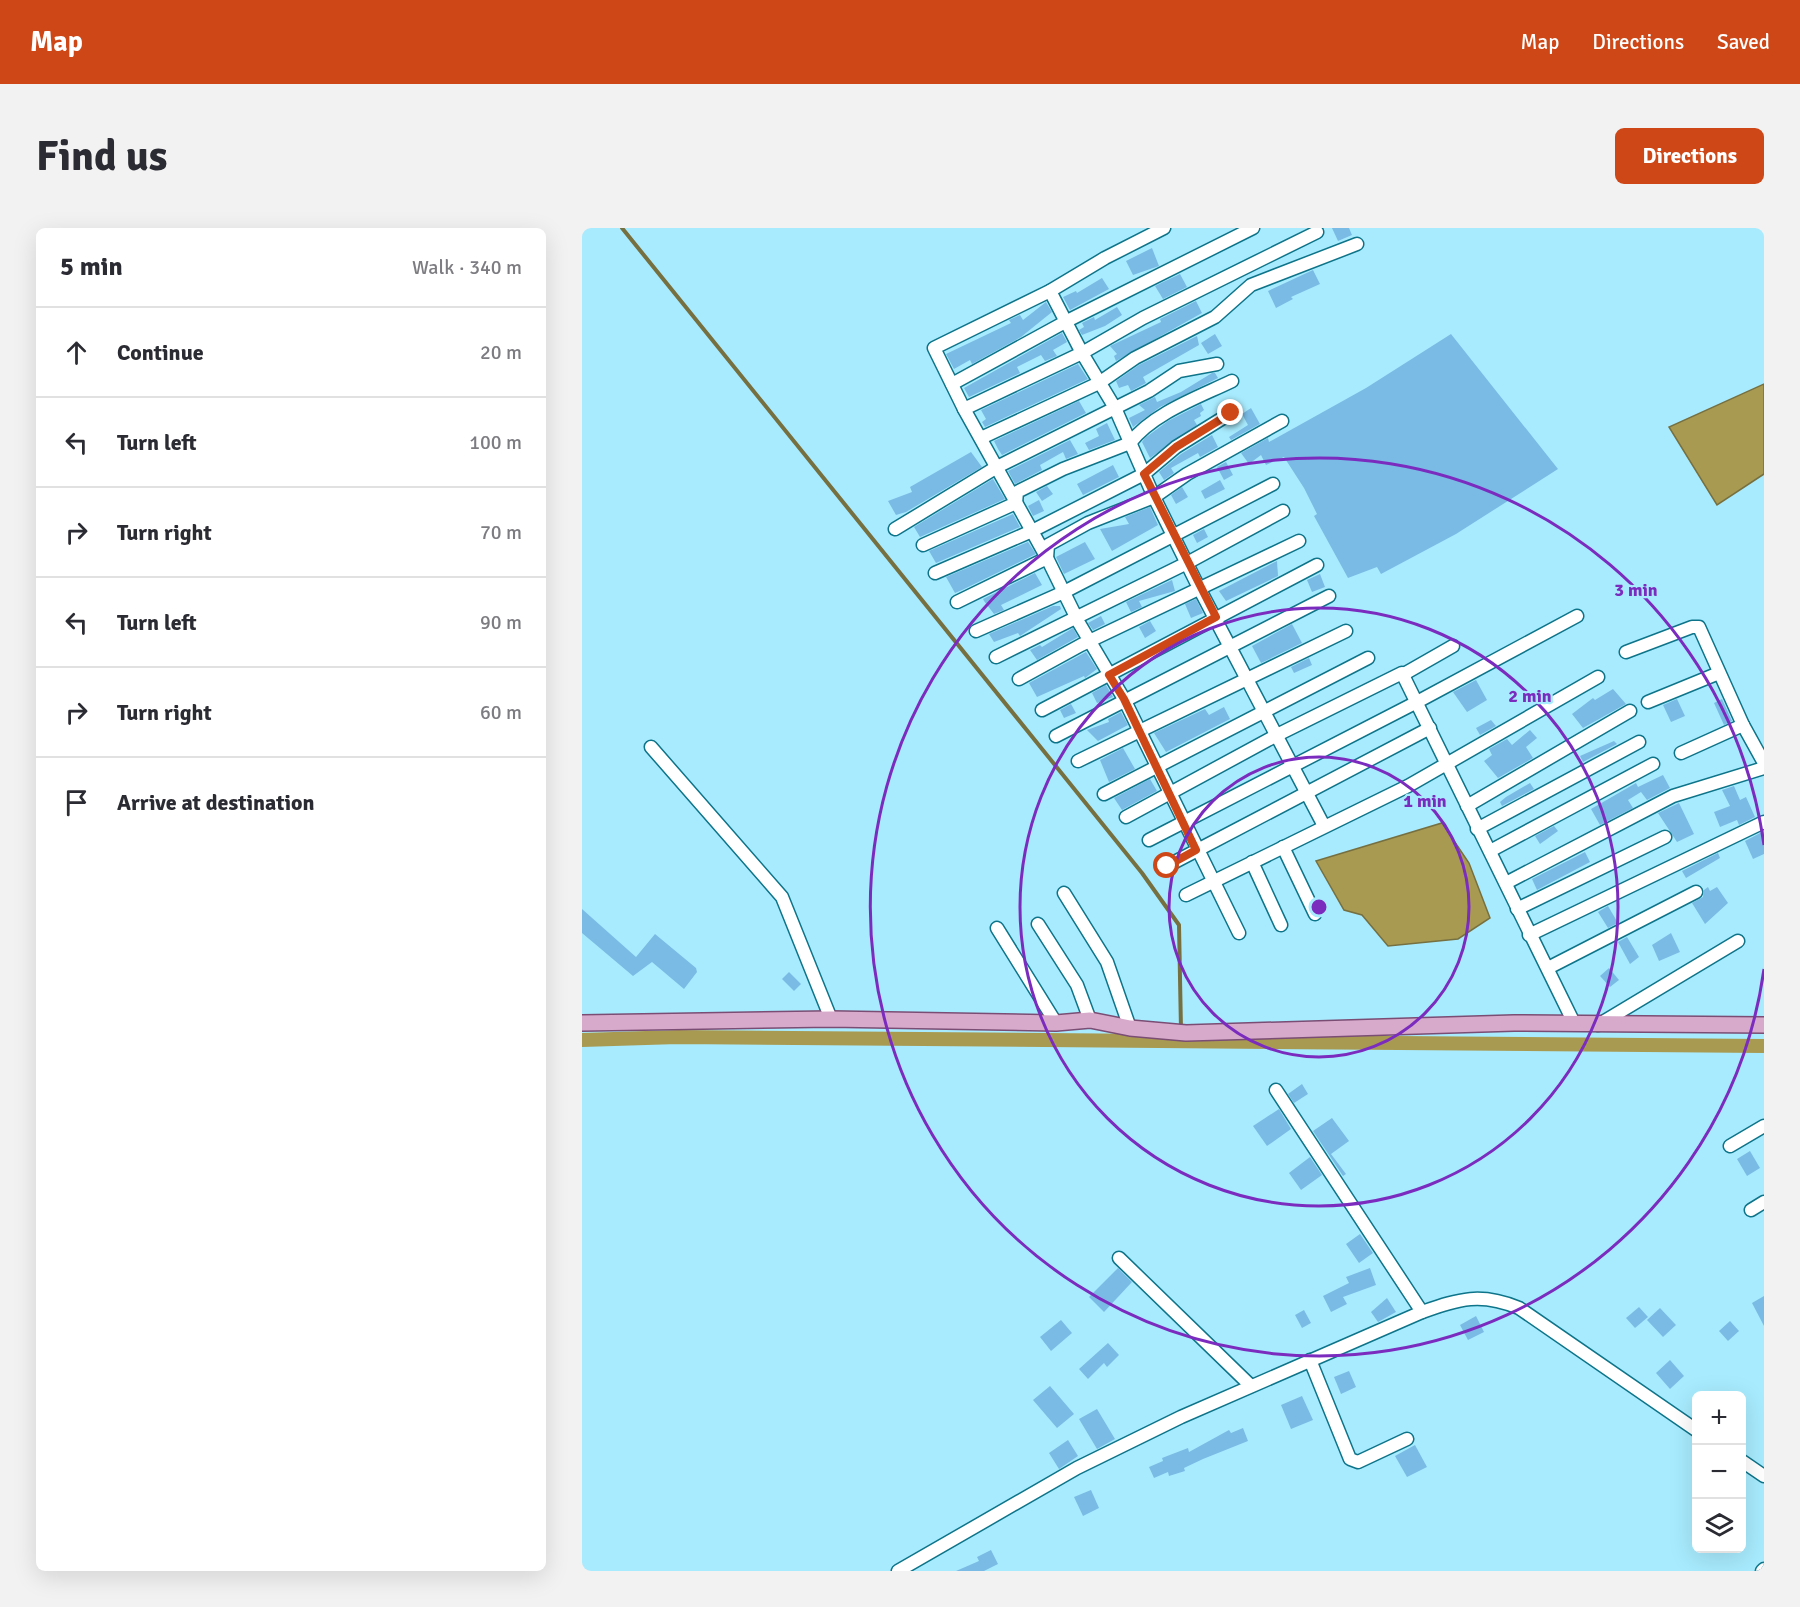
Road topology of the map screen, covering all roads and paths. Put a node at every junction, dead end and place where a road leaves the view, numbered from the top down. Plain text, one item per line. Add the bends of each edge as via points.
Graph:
1 (1253, 228) edge
2 (1159, 229) edge
3 (1317, 232) dead end
4 (1357, 244) dead end
5 (1050, 291) junction
6 (1067, 321) junction
7 (1082, 353) junction
8 (1217, 364) dead end
9 (1232, 381) dead end
10 (1099, 383) junction
11 (952, 384) junction
12 (1115, 408) junction
13 (964, 409) junction
14 (1231, 413) dead end
15 (1282, 421) dead end
16 (981, 438) junction
17 (1130, 443) junction
18 (997, 467) junction
19 (1144, 474) junction
20 (1273, 484) dead end
21 (1154, 497) junction
22 (1016, 503) junction
23 (1282, 511) dead end
24 (895, 529) dead end
25 (1032, 531) junction
26 (1174, 537) junction
27 (1299, 541) dead end
28 (923, 544) dead end
29 (1047, 558) junction
30 (1187, 563) junction
31 (1317, 565) dead end
32 (935, 573) dead end
33 (1199, 588) junction
34 (1064, 592) junction
35 (1329, 596) dead end
36 (957, 602) dead end
37 (1577, 616) dead end
38 (1076, 617) junction
39 (1216, 617) junction
40 (976, 631) dead end
41 (1346, 631) dead end
42 (1089, 641) junction
43 (1231, 644) junction
44 (1453, 646) dead end
45 (1626, 652) dead end
46 (996, 657) dead end
47 (1368, 658) dead end
48 (1719, 673) junction
49 (1404, 674) junction
50 (1109, 675) junction
51 (1598, 677) dead end
52 (1247, 678) junction
53 (1019, 679) dead end
54 (1124, 699) junction
55 (1417, 702) junction
56 (1648, 702) dead end
57 (1042, 710) dead end
58 (1264, 711) junction
59 (1629, 711) dead end
60 (1743, 725) junction
61 (1430, 728) junction
62 (1140, 733) junction
63 (1277, 735) junction
64 (1056, 736) dead end
65 (1639, 742) dead end
66 (651, 747) dead end
67 (1681, 753) dead end
68 (1078, 761) dead end
69 (1764, 763) edge
70 (1447, 764) junction
71 (1653, 764) dead end
72 (1157, 766) junction
73 (1293, 767) junction
74 (1764, 768) edge
75 (1307, 792) junction
76 (1104, 794) dead end
77 (1169, 794) junction
78 (1467, 806) junction
79 (1126, 817) dead end
80 (1183, 821) junction
81 (1764, 822) edge
82 (1324, 826) junction
83 (1477, 829) junction
84 (1665, 837) dead end
85 (1149, 840) dead end
86 (1282, 847) junction
87 (1196, 850) junction
88 (1490, 851) junction
89 (1251, 862) junction
90 (1167, 866) dead end
91 (1213, 883) junction
92 (1506, 883) junction
93 (1696, 892) dead end
94 (1064, 893) dead end
95 (1186, 895) dead end
96 (1517, 909) junction
97 (1315, 914) dead end
98 (1038, 924) dead end
99 (1281, 925) dead end
100 (997, 927) dead end
101 (1239, 933) dead end
102 (1529, 935) junction
103 (1738, 941) dead end
104 (1548, 968) junction
105 (831, 1020) junction
106 (1090, 1020) junction
107 (582, 1023) edge
108 (1056, 1023) junction
109 (1574, 1023) junction
110 (1597, 1025) junction
111 (1764, 1025) edge
112 (1130, 1028) junction
113 (1276, 1090) dead end
114 (1764, 1126) edge
115 (1730, 1146) dead end
116 (1764, 1202) edge
117 (1751, 1210) dead end
118 (1119, 1258) dead end
119 (1422, 1312) junction
120 (1310, 1360) junction
121 (1251, 1386) junction
122 (1692, 1427) edge
123 (1407, 1439) dead end
124 (1746, 1464) edge
125 (1764, 1476) edge
126 (898, 1571) edge

1 - 6 street
2 - 5 street
3 - 7 street via 1143,318
4 - 10 street via 1251,285 1215,317 1135,358
5 - 6 street
5 - 11 street via 934,348
6 - 7 street
6 - 11 street
7 - 10 street
7 - 13 street
8 - 12 street via 1179,371
9 - 17 street via 1160,418
10 - 12 street
10 - 16 street
11 - 13 street
12 - 17 street
12 - 18 street
13 - 16 street
14 - 19 street via 1176,447
15 - 21 street
16 - 18 street
17 - 19 street
17 - 22 street via 1017,492
18 - 22 street
18 - 24 street
19 - 21 street
19 - 25 street
20 - 26 street
21 - 26 street
21 - 29 street via 1088,523 1048,545
22 - 25 street
22 - 28 street
23 - 30 street
25 - 29 street
25 - 32 street
26 - 30 street
26 - 34 street
27 - 33 street
29 - 34 street
29 - 36 street
30 - 33 street
30 - 38 street
31 - 39 street
33 - 39 street
33 - 42 street
34 - 38 street
34 - 40 street
35 - 43 street
37 - 55 street
38 - 42 street
38 - 46 street
39 - 43 street
39 - 50 street
41 - 52 street
42 - 50 street
42 - 53 street
43 - 52 street
43 - 54 street
44 - 49 street
45 - 48 street via 1697,626
47 - 58 street
48 - 56 street
48 - 60 street
49 - 55 street
49 - 63 street via 1396,674
50 - 54 street
50 - 57 street
51 - 70 street
52 - 58 street
52 - 62 street
54 - 62 street
54 - 64 street
55 - 61 street
55 - 73 street
58 - 63 street
58 - 72 street
59 - 78 street
60 - 67 street
60 - 69 street
61 - 70 street
61 - 75 street
62 - 68 street
62 - 72 street
63 - 73 street
63 - 77 street
65 - 83 street
66 - 105 street via 782,897
70 - 78 street
70 - 82 street
71 - 88 street
72 - 76 street
72 - 77 street
73 - 75 street
73 - 80 street
74 - 92 street via 1673,796
75 - 82 street
75 - 87 street
77 - 79 street
77 - 80 street
78 - 83 street
80 - 85 street
80 - 87 street
81 - 102 street
82 - 86 street
83 - 88 street
84 - 96 street
86 - 89 street
86 - 97 street
87 - 90 street
87 - 91 street
88 - 92 street
89 - 91 street
89 - 99 street
91 - 95 street
91 - 101 street
92 - 96 street
93 - 104 street
94 - 112 street via 1107,962
96 - 102 street
98 - 106 street via 1077,986
100 - 108 street
102 - 104 street
103 - 110 street
104 - 109 street
105 - 107 main road
105 - 108 main road
106 - 108 main road
106 - 112 main road
109 - 110 main road
109 - 112 main road via 1179,1032
110 - 111 main road
113 - 119 street
114 - 115 street
116 - 117 street
118 - 121 street
119 - 120 street
119 - 122 street via 1475,1297 1520,1308
120 - 121 street
120 - 123 street via 1350,1459 1358,1462
121 - 126 street via 1077,1468
124 - 125 street

